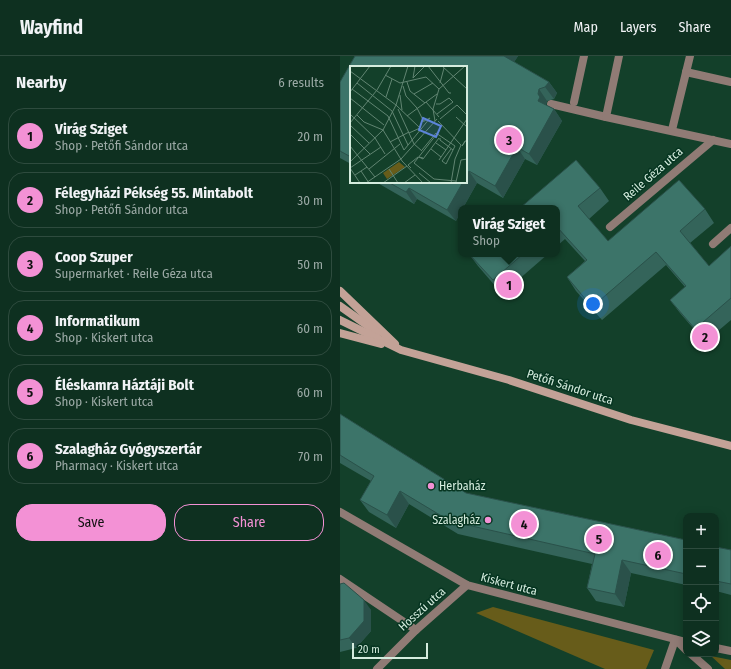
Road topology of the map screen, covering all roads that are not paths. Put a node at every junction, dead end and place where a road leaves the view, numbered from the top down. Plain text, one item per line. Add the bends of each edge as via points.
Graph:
1 (584, 56) edge
2 (619, 56) edge
3 (690, 56) edge
4 (686, 72) junction
5 (731, 82) edge
6 (574, 102) dead end
7 (551, 104) dead end
8 (606, 117) junction
9 (672, 130) junction
10 (713, 140) junction
11 (731, 144) edge
12 (610, 227) dead end
13 (731, 228) edge
14 (713, 244) dead end
15 (340, 291) edge
16 (340, 306) edge
17 (340, 320) edge
18 (340, 333) edge
19 (401, 350) junction
20 (731, 446) edge
21 (340, 512) edge
22 (340, 579) edge
23 (467, 585) junction
24 (416, 630) junction
25 (675, 640) junction
26 (683, 641) edge
27 (683, 647) edge
28 (719, 649) edge
29 (731, 651) edge
30 (694, 657) edge
31 (377, 669) edge
32 (664, 669) edge
33 (708, 669) edge

1 - 6 street
2 - 8 street
3 - 4 street
4 - 5 street
4 - 9 street
7 - 8 street, Reile Géza utca
8 - 9 street, Reile Géza utca
9 - 10 street, Reile Géza utca
10 - 11 street, Reile Géza utca
10 - 12 street, Reile Géza utca
13 - 14 street
15 - 19 street
16 - 19 street, Petőfi Sándor utca
17 - 19 street, Petőfi Sándor utca
18 - 19 street
19 - 20 street, Petőfi Sándor utca via 509,380 631,420
21 - 23 street, Kiskert utca
22 - 24 street
23 - 24 street, Hosszú utca
23 - 25 street, Kiskert utca
24 - 31 street, Hosszú utca
25 - 26 street, Kiskert utca
25 - 27 street
25 - 32 street
28 - 29 street
30 - 33 street

